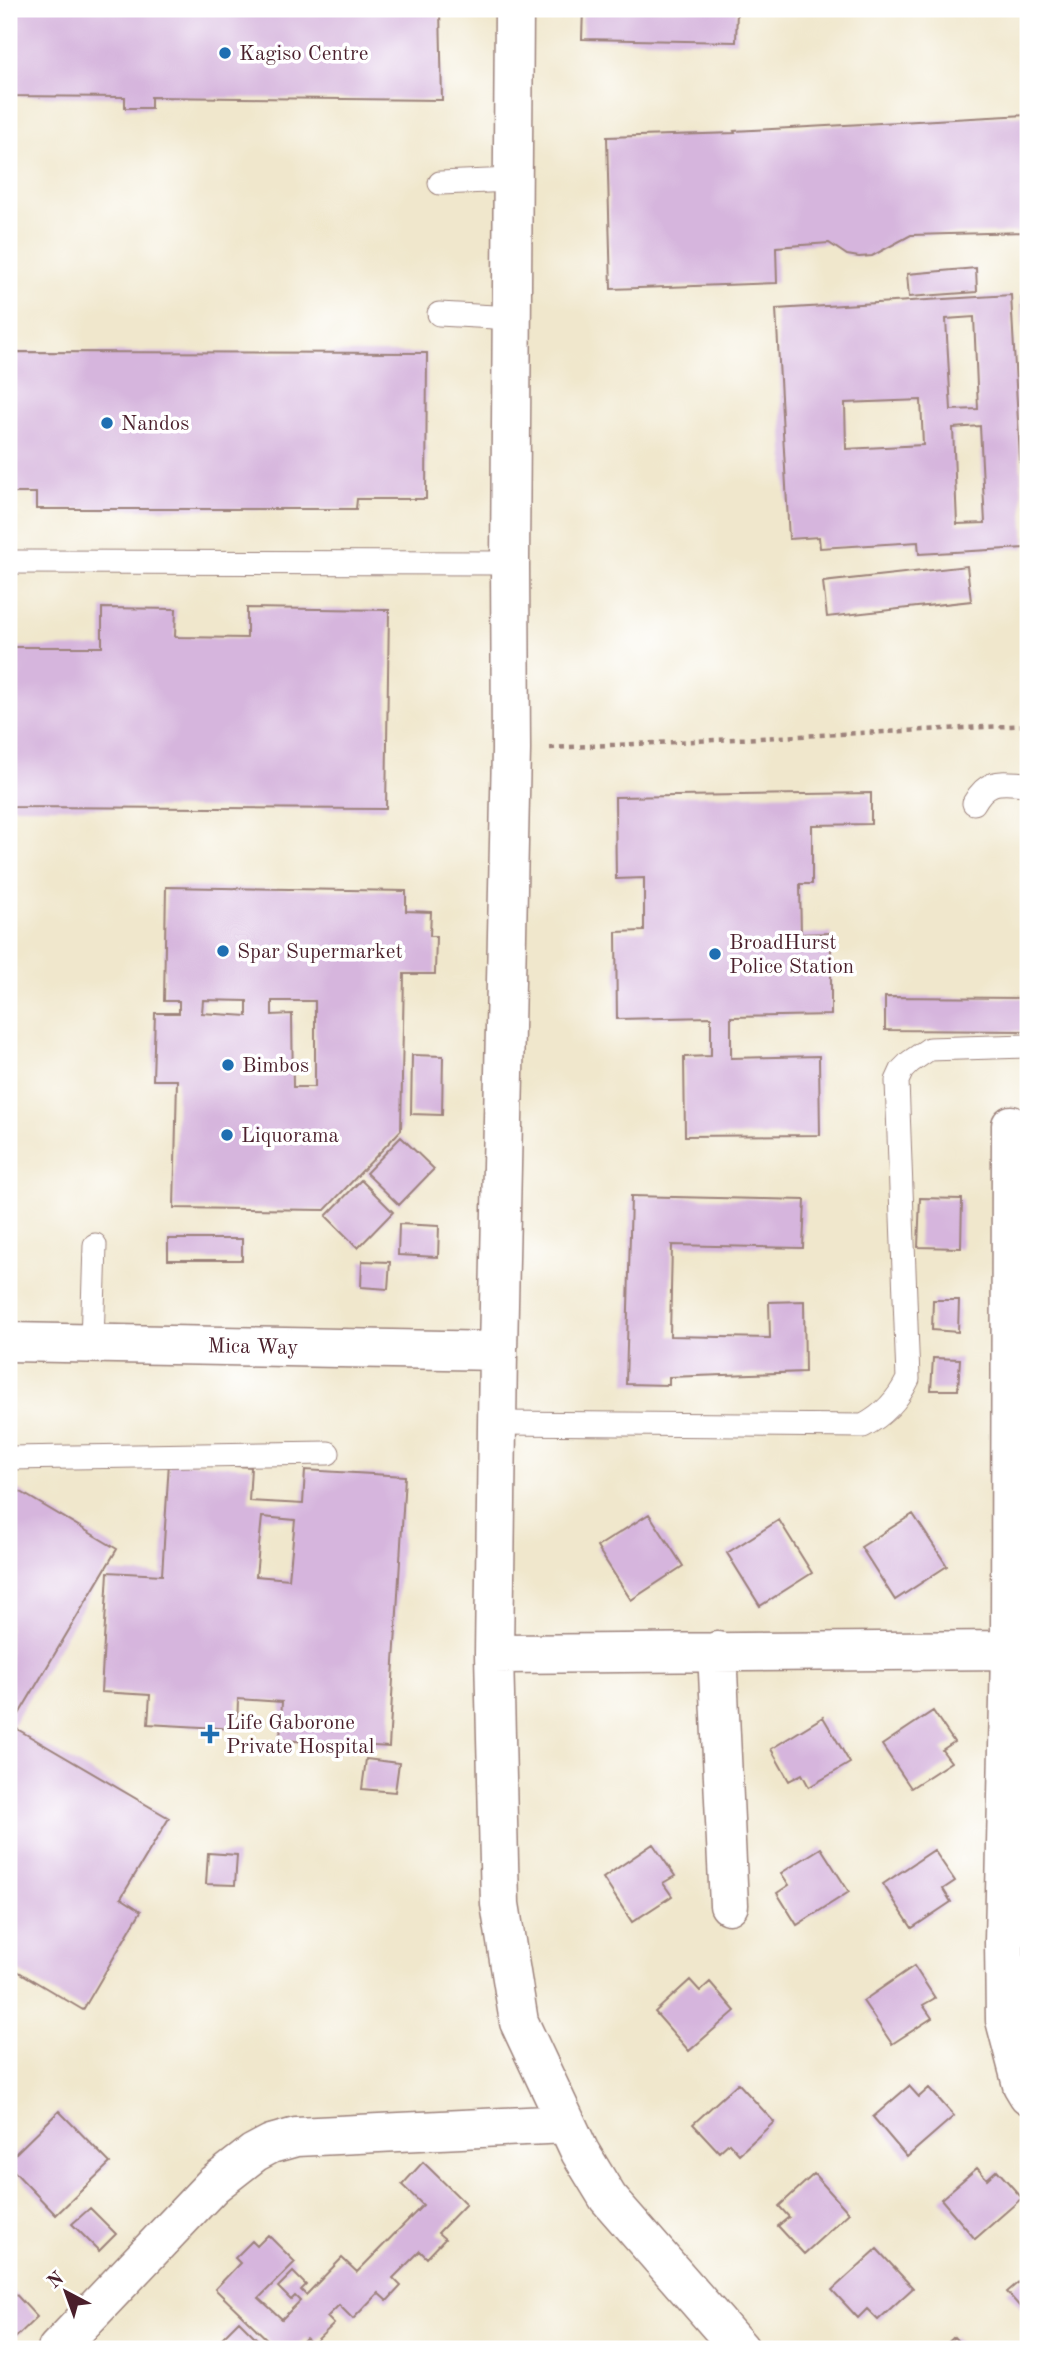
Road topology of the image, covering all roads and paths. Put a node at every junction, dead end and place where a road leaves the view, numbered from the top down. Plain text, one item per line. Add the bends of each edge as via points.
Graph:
1 (514, 9) edge
2 (512, 180) junction
3 (440, 183) dead end
4 (439, 314) dead end
5 (513, 317) junction
6 (9, 562) edge
7 (510, 563) junction
8 (1028, 725) edge
9 (511, 750) junction
10 (1028, 784) edge
11 (974, 803) dead end
12 (1028, 1045) edge
13 (1011, 1125) dead end
14 (95, 1245) dead end
15 (9, 1342) edge
16 (92, 1343) junction
17 (498, 1351) junction
18 (497, 1423) junction
19 (328, 1453) dead end
20 (9, 1458) edge
21 (1010, 1650) junction
22 (717, 1651) junction
23 (494, 1654) junction
24 (729, 1905) dead end
25 (1028, 2095) edge
26 (567, 2124) junction
27 (57, 2349) edge
28 (740, 2349) edge

1 - 2 street
2 - 3 lane
2 - 5 street
4 - 5 lane
5 - 7 street
6 - 7 lane
7 - 9 street
8 - 9 path
9 - 17 street
10 - 11 lane via 994,782
12 - 18 lane via 929,1049 902,1070 897,1081 908,1379 901,1394 877,1418 863,1426
13 - 21 street
14 - 16 lane
15 - 16 street, Mica Way
16 - 17 street, Mica Way
17 - 18 street
18 - 23 street
19 - 20 lane
21 - 22 street
21 - 25 street via 1005,2020
22 - 23 street
22 - 24 street
23 - 26 street via 500,1904 519,2022
26 - 27 street via 296,2137 271,2144 213,2185
26 - 28 street via 608,2198

